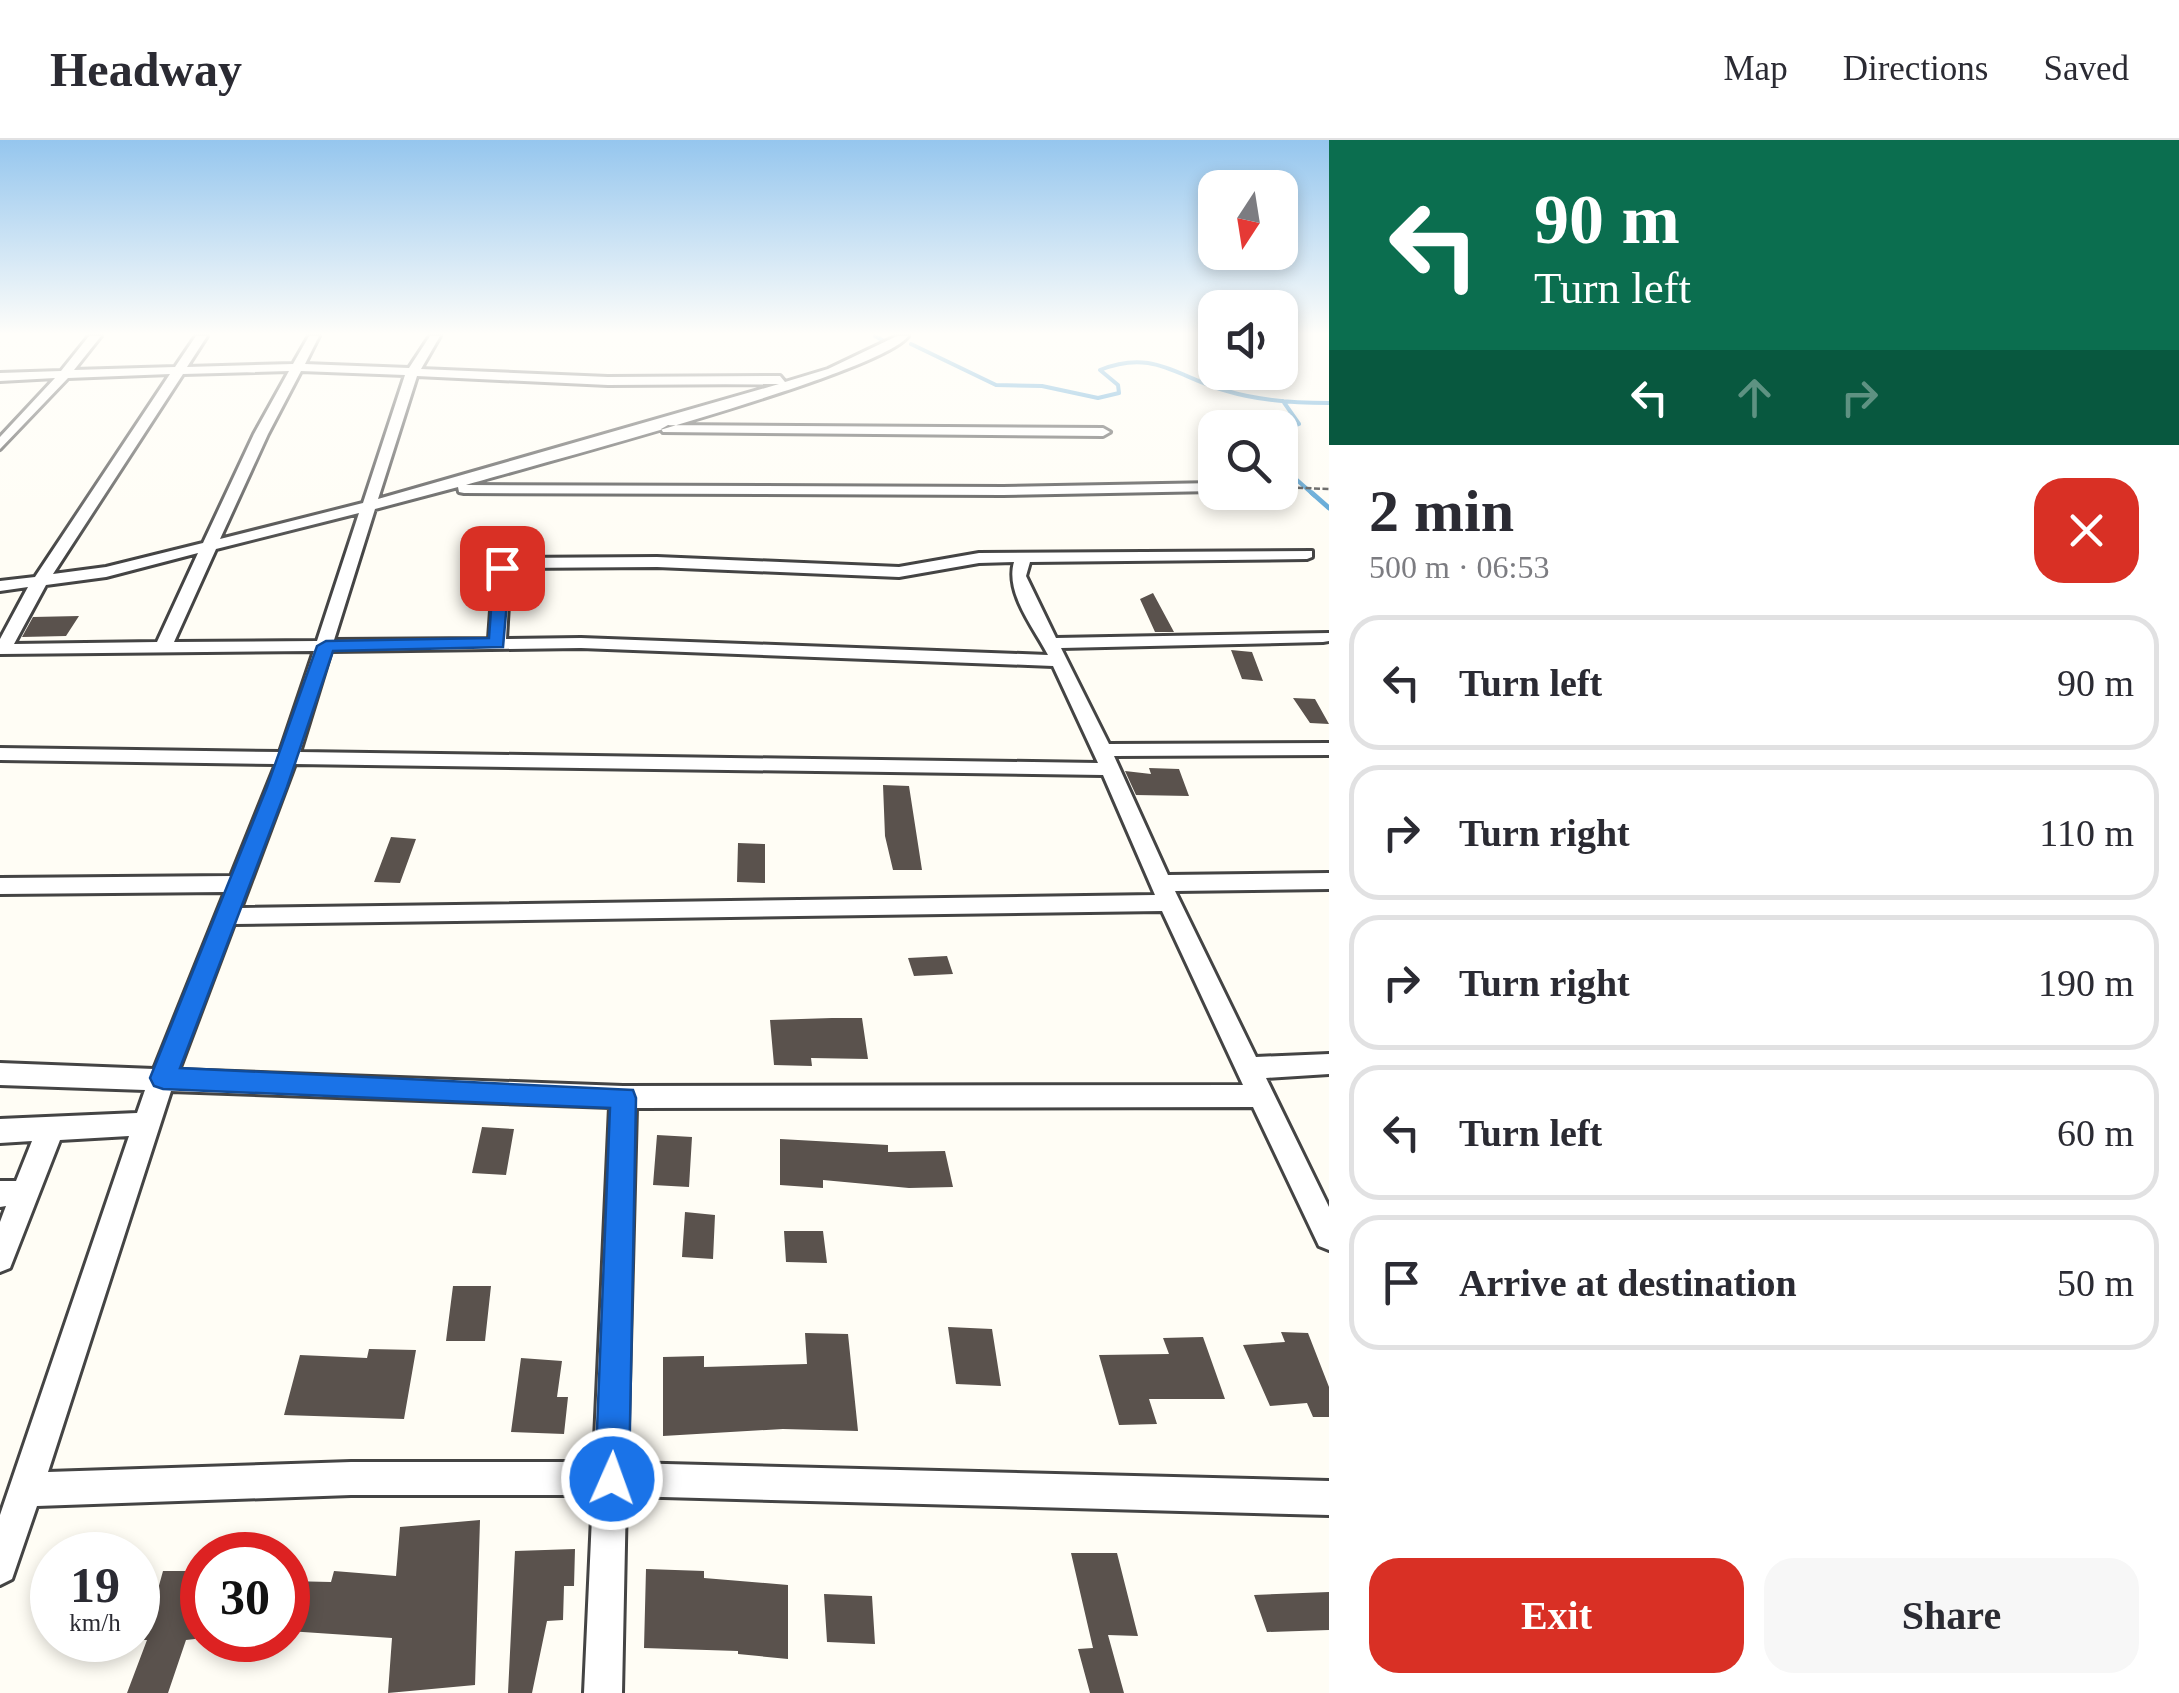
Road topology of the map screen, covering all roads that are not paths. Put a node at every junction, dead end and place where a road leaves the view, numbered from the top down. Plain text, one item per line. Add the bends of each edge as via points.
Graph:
1 (33, 408) edge
2 (152, 408) edge
3 (275, 408) edge
4 (401, 408) edge
5 (708, 408) edge
6 (639, 429) junction
7 (1102, 432) dead end
8 (0, 445) edge
9 (1198, 487) edge
10 (436, 489) junction
11 (372, 504) junction
12 (212, 545) junction
13 (1307, 554) dead end
14 (1023, 559) junction
15 (38, 584) junction
16 (0, 586) edge
17 (1323, 637) dead end
18 (497, 643) junction
19 (326, 646) junction
20 (163, 647) junction
21 (2, 649) edge
22 (1056, 652) junction
23 (1329, 749) edge
24 (0, 754) edge
25 (288, 758) junction
26 (1108, 760) junction
27 (1329, 881) edge
28 (239, 884) junction
29 (0, 886) edge
30 (1165, 893) junction
31 (227, 916) junction
32 (1329, 1064) edge
33 (1247, 1068) junction
34 (0, 1074) edge
35 (163, 1078) junction
36 (1260, 1096) junction
37 (623, 1098) junction
38 (146, 1124) junction
39 (50, 1130) junction
40 (0, 1131) edge
41 (13, 1193) edge
42 (1329, 1238) edge
43 (0, 1258) edge
44 (612, 1479) junction
45 (25, 1490) junction
46 (1329, 1498) edge
47 (0, 1567) edge
48 (603, 1693) edge

1 - 8 street
2 - 15 street
3 - 12 street
4 - 11 street
5 - 6 street
6 - 7 street
6 - 10 street
9 - 10 street
10 - 11 street
11 - 12 street
11 - 19 street
12 - 15 street
12 - 20 street
13 - 14 street
14 - 18 street via 962,559 899,572 510,562 502,568
14 - 22 street via 1020,584
15 - 16 street
15 - 21 street
17 - 22 street
18 - 19 street
18 - 22 street
19 - 20 street
19 - 25 street
20 - 21 street
22 - 26 street
23 - 26 street
24 - 25 street
25 - 26 street
25 - 28 street
26 - 30 street
27 - 30 street
28 - 29 street
28 - 31 street
30 - 31 street
30 - 33 street
31 - 35 street
32 - 33 street
33 - 36 street
34 - 35 street
35 - 37 street
35 - 38 street
36 - 37 street
36 - 42 street
37 - 44 street
38 - 39 street
38 - 45 street
39 - 40 street
39 - 41 street
41 - 43 street
44 - 45 street via 290,1478
44 - 46 street
44 - 48 street
45 - 47 street

